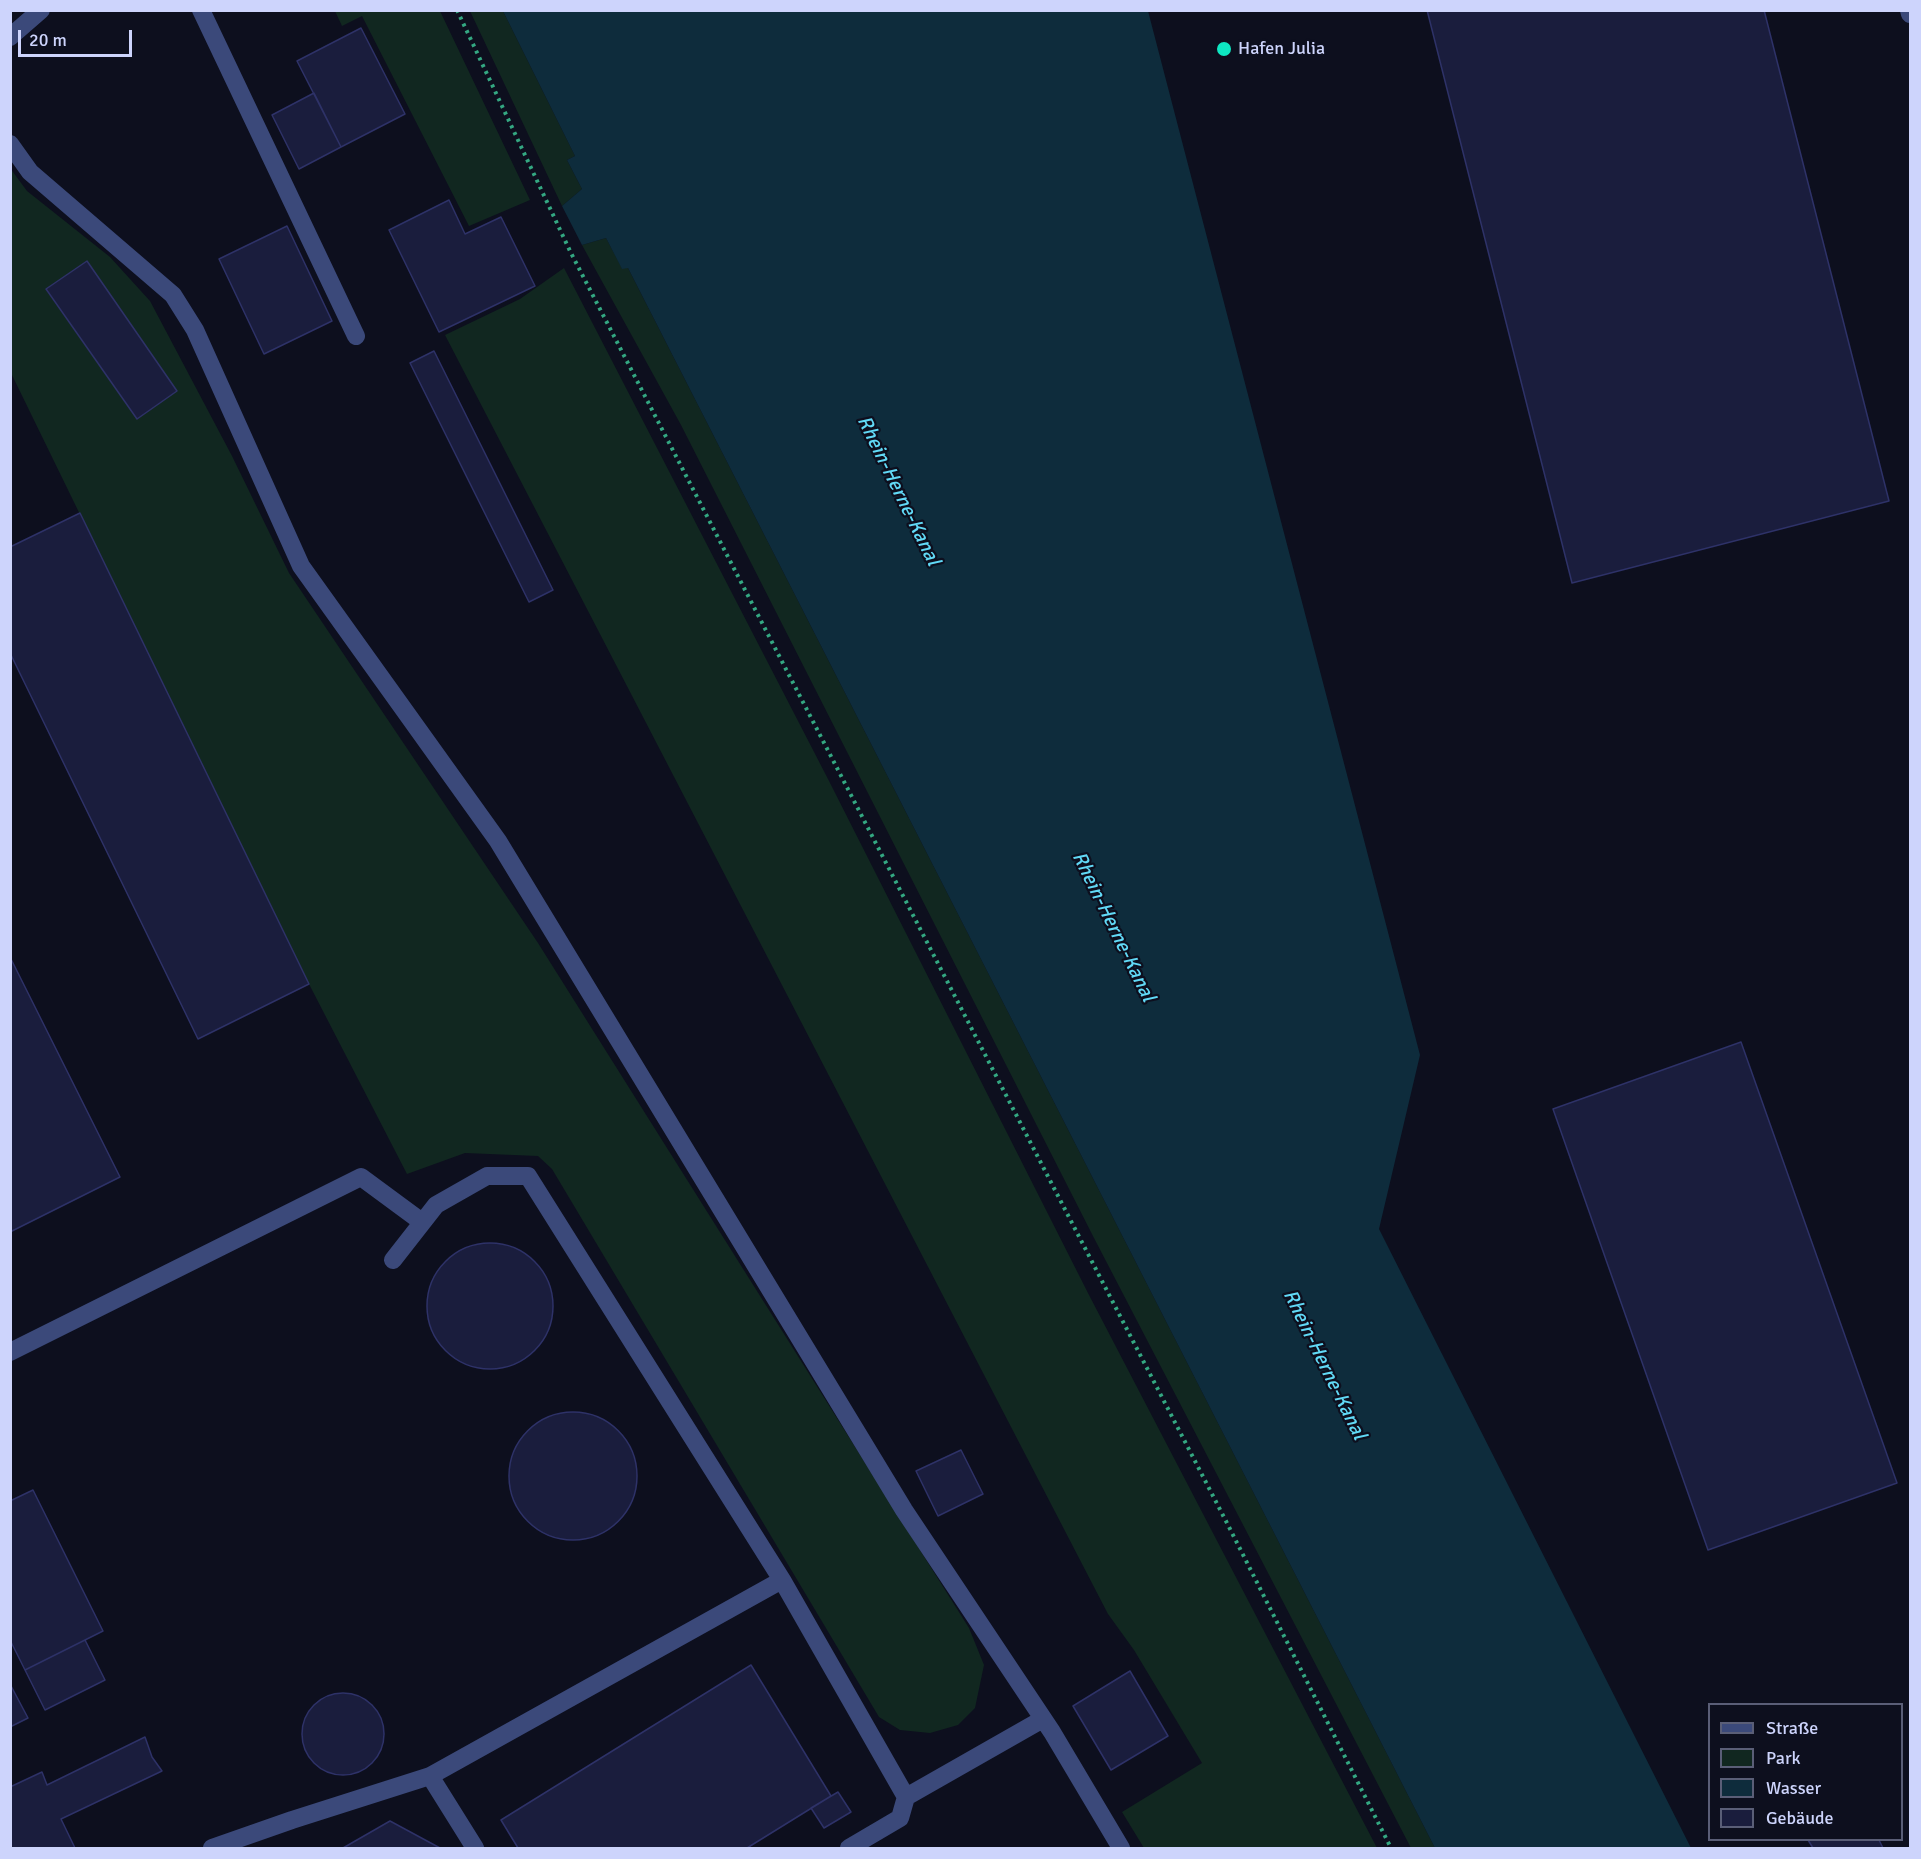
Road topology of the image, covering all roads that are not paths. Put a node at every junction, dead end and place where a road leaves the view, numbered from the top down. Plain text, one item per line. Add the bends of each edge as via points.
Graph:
1 (41, 10) edge
2 (201, 10) edge
3 (10, 37) edge
4 (10, 144) edge
5 (356, 336) dead end
6 (422, 1222) junction
7 (393, 1260) dead end
8 (10, 1352) edge
9 (782, 1580) junction
10 (1043, 1719) junction
11 (430, 1776) junction
12 (906, 1797) junction
13 (212, 1848) edge
14 (475, 1848) edge
15 (849, 1848) edge
16 (1121, 1848) edge

1 - 3 lane
2 - 5 lane
4 - 10 lane via 30,172 173,295 195,330 302,566 498,841 904,1510
6 - 7 lane
6 - 8 lane via 361,1177
6 - 9 lane via 436,1205 487,1176 528,1176
9 - 11 lane
9 - 12 lane
10 - 12 lane
10 - 16 lane
11 - 13 lane
11 - 14 lane
12 - 15 lane via 900,1818

